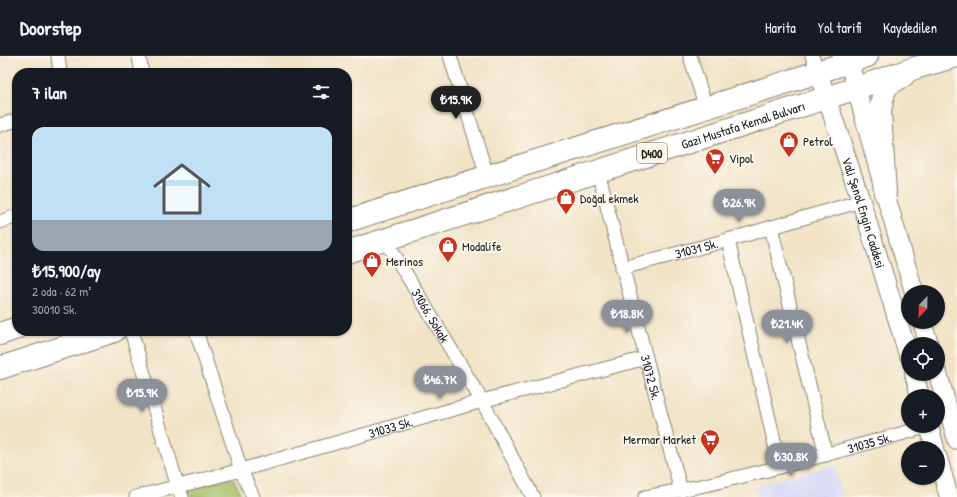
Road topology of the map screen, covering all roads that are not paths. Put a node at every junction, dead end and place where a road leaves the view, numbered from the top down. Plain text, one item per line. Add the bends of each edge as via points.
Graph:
1 (58, 56) edge
2 (139, 56) edge
3 (450, 56) edge
4 (690, 56) edge
5 (957, 56) edge
6 (858, 59) edge
7 (815, 64) edge
8 (59, 68) edge
9 (141, 68) edge
10 (915, 68) junction
11 (856, 88) junction
12 (826, 97) junction
13 (706, 108) junction
14 (12, 122) edge
15 (0, 126) edge
16 (598, 171) junction
17 (487, 176) junction
18 (885, 193) junction
19 (861, 201) junction
20 (12, 218) edge
21 (352, 219) edge
22 (0, 222) edge
23 (771, 227) junction
24 (385, 239) junction
25 (728, 240) junction
26 (352, 250) edge
27 (622, 268) junction
28 (912, 285) edge
29 (12, 330) edge
30 (0, 334) edge
31 (99, 336) edge
32 (133, 336) edge
33 (198, 336) edge
34 (903, 337) edge
35 (646, 358) junction
36 (0, 368) edge
37 (941, 381) edge
38 (482, 401) junction
39 (954, 418) edge
40 (904, 433) edge
41 (957, 440) edge
42 (826, 455) junction
43 (780, 466) junction
44 (241, 470) junction
45 (945, 483) edge
46 (681, 491) junction
47 (180, 492) edge
48 (136, 497) edge
49 (254, 497) edge
50 (533, 497) edge
51 (645, 497) edge
52 (949, 497) edge

1 - 8 street
2 - 9 street
3 - 17 street
4 - 13 street
5 - 10 highway, Gazi Mustafa Kemal Bulvarı / D400
6 - 7 highway, Gazi Mustafa Kemal Bulvarı / D400
6 - 11 main road, Vali Şenol Engin Caddesi
7 - 12 main road, Vali Şenol Engin Caddesi
7 - 13 highway, Gazi Mustafa Kemal Bulvarı / D400
10 - 11 highway, Gazi Mustafa Kemal Bulvarı / D400
10 - 18 highway via 886,86 882,100 880,112
11 - 12 highway, Gazi Mustafa Kemal Bulvarı / D400
11 - 18 main road, Vali Şenol Engin Caddesi
12 - 16 highway, Gazi Mustafa Kemal Bulvarı / D400
12 - 19 main road, Vali Şenol Engin Caddesi
13 - 17 highway, Gazi Mustafa Kemal Bulvarı / D400
14 - 15 street
16 - 24 highway, Gazi Mustafa Kemal Bulvarı / D400
16 - 27 street, 31072 Sk.
17 - 21 highway, Gazi Mustafa Kemal Bulvarı / D400
18 - 28 main road, Vali Şenol Engin Caddesi
19 - 23 street, 31031 Sk.
19 - 34 main road, Vali Şenol Engin Caddesi
20 - 22 street
23 - 25 street, 31031 Sk.
23 - 42 street
24 - 26 highway, Gazi Mustafa Kemal Bulvarı / D400
24 - 38 street, 31066. Sokak
25 - 27 street, 31031 Sk.
25 - 43 street
27 - 35 street, 31072 Sk.
29 - 30 highway
31 - 36 highway
32 - 47 street
33 - 44 street
35 - 38 street, 31033 Sk.
35 - 46 street, 31072 Sk.
37 - 39 main road
38 - 44 street, 31033 Sk.
38 - 50 street, 31066. Sokak
39 - 41 main road
40 - 42 street, 31035 Sk.
42 - 43 street, 31035 Sk.
43 - 46 street, 31035 Sk.
44 - 47 street, 31033 Sk.
44 - 49 street
45 - 52 main road
46 - 51 street, 31035 Sk.
47 - 48 street, 31033 Sk.

